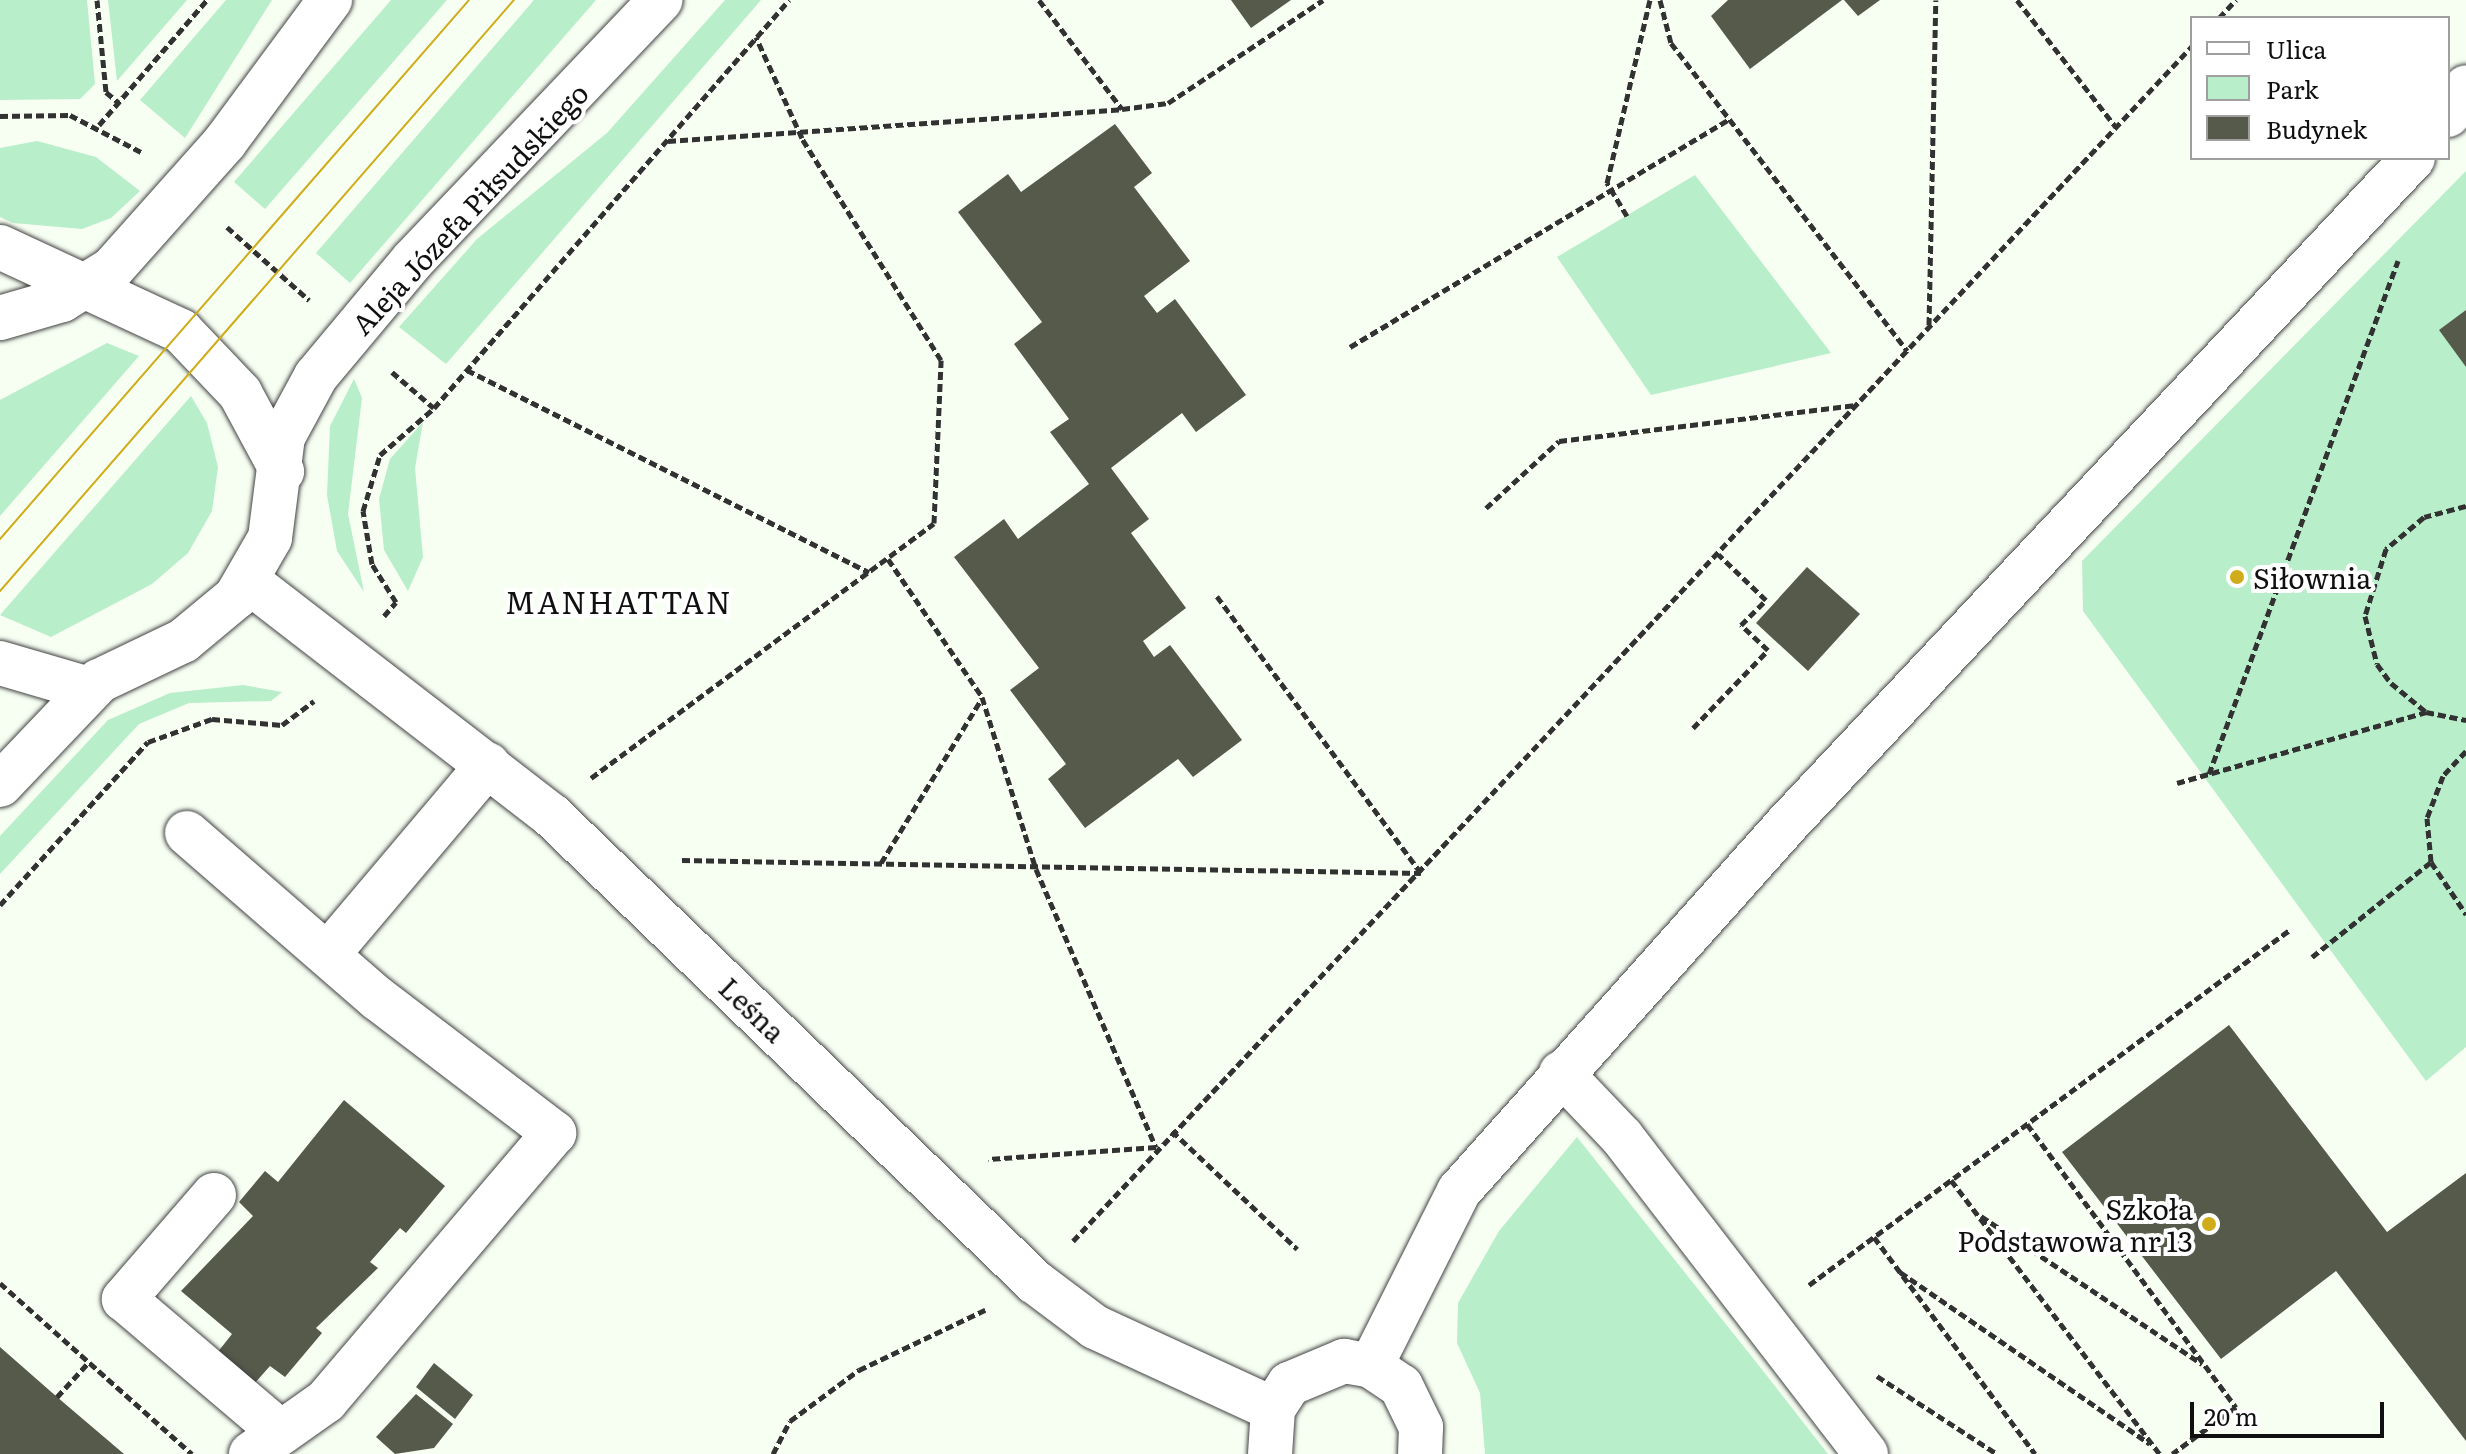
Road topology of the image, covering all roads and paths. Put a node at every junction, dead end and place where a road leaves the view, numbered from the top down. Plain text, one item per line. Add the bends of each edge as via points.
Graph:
1 (97, 0) edge
2 (207, 0) edge
3 (330, 0) edge
4 (661, 0) edge
5 (789, 0) edge
6 (1039, 0) edge
7 (1323, 0) edge
8 (1650, 0) edge
9 (1660, 0) edge
10 (1936, 0) edge
11 (2017, 0) edge
12 (2236, 0) edge
13 (2221, 16) edge
14 (756, 37) junction
15 (2190, 48) edge
16 (2466, 87) edge
17 (118, 102) junction
18 (1122, 109) junction
19 (2450, 112) edge
20 (0, 116) edge
21 (1729, 119) junction
22 (99, 125) junction
23 (2116, 127) junction
24 (798, 130) junction
25 (667, 141) junction
26 (151, 160) dead end
27 (2411, 160) edge
28 (1611, 191) junction
29 (1627, 216) dead end
30 (219, 221) dead end
31 (0, 247) edge
32 (2402, 248) dead end
33 (85, 288) junction
34 (312, 303) dead end
35 (0, 318) edge
36 (1929, 326) junction
37 (1350, 347) dead end
38 (1907, 351) junction
39 (387, 368) dead end
40 (467, 370) junction
41 (1856, 405) junction
42 (434, 408) junction
43 (282, 471) junction
44 (2466, 506) edge
45 (1486, 508) dead end
46 (1718, 554) junction
47 (888, 559) junction
48 (869, 572) junction
49 (248, 581) junction
50 (1217, 596) dead end
51 (386, 613) dead end
52 (0, 663) edge
53 (89, 689) junction
54 (982, 697) junction
55 (310, 706) dead end
56 (2426, 712) junction
57 (2466, 720) edge
58 (1693, 728) dead end
59 (2466, 751) edge
60 (488, 765) junction
61 (2209, 774) junction
62 (2177, 783) dead end
63 (0, 785) edge
64 (580, 786) dead end
65 (187, 833) dead end
66 (670, 860) dead end
67 (2431, 862) junction
68 (880, 864) junction
69 (1036, 869) junction
70 (1421, 873) junction
71 (0, 905) edge
72 (2466, 914) edge
73 (2291, 929) dead end
74 (328, 954) junction
75 (2312, 957) dead end
76 (1561, 1073) junction
77 (2027, 1124) junction
78 (1172, 1131) junction
79 (1156, 1147) junction
80 (980, 1164) dead end
81 (1951, 1180) junction
82 (214, 1195) dead end
83 (1976, 1214) junction
84 (1874, 1237) junction
85 (1297, 1249) dead end
86 (1064, 1251) dead end
87 (1900, 1272) junction
88 (0, 1283) edge
89 (999, 1303) dead end
90 (1763, 1319) junction
91 (89, 1362) junction
92 (1371, 1366) junction
93 (2207, 1368) junction
94 (57, 1397) dead end
95 (1825, 1400) junction
96 (1273, 1409) junction
97 (265, 1443) edge
98 (2155, 1448) junction
99 (192, 1454) edge
100 (773, 1454) edge
101 (1270, 1454) edge
102 (1420, 1454) edge
103 (1866, 1454) edge
104 (1997, 1454) edge
105 (2035, 1454) edge
106 (2160, 1454) edge
107 (2172, 1454) edge

1 - 17 path via 106,92
2 - 17 path
3 - 33 street via 164,214
4 - 43 street, Aleja Józefa Piłsudskiego via 329,359 287,425
5 - 14 path
6 - 18 path
7 - 18 path via 1168,103
8 - 28 path via 1607,183
9 - 21 path via 1671,43
10 - 36 path
11 - 23 path
12 - 13 path
14 - 24 path
14 - 25 path
15 - 23 path
16 - 19 street
17 - 22 path
18 - 24 path
20 - 22 path via 40,111
21 - 28 path
21 - 38 path
22 - 26 path
23 - 36 path
24 - 25 path
24 - 47 path via 941,360 934,523
25 - 40 path
27 - 76 street
28 - 29 path
28 - 37 path
30 - 34 path
31 - 33 street
32 - 61 path
33 - 35 street
33 - 43 street via 146,310 206,354 240,393
36 - 38 path
38 - 41 path
39 - 42 path
40 - 42 path
40 - 48 path
41 - 45 path via 1559,441
41 - 46 path
42 - 51 path via 399,433 366,482 368,553 396,602
43 - 49 street, Aleja Józefa Piłsudskiego via 276,519
44 - 56 path via 2424,517 2404,531 2374,569 2367,594 2377,664
46 - 58 path via 1766,600 1741,625 1768,650
46 - 70 path
47 - 48 path
47 - 54 path
48 - 64 path
49 - 53 street via 203,627
49 - 60 street, Leśna
50 - 70 path
52 - 53 street
53 - 63 street
54 - 68 path
54 - 69 path
55 - 71 path via 282,725 212,719 157,736
56 - 57 path
56 - 61 path
59 - 67 path via 2433,796
60 - 74 street
60 - 96 street, Leśna via 551,815 1035,1282 1095,1327
61 - 62 path
65 - 74 street
66 - 68 path
67 - 72 path
67 - 75 path
68 - 69 path
69 - 70 path
69 - 79 path
70 - 78 path
73 - 77 path
74 - 97 street via 554,1133 326,1401
76 - 90 street via 1622,1137
76 - 92 street via 1459,1191
77 - 81 path
77 - 93 path
78 - 79 path
78 - 85 path
79 - 80 path
79 - 86 path
81 - 83 path
81 - 84 path
82 - 97 street via 124,1299
83 - 93 path
83 - 98 path
84 - 87 path
84 - 90 path
87 - 98 path
87 - 105 path
88 - 91 path
89 - 100 path via 859,1370 790,1421
90 - 95 street
91 - 94 path
91 - 99 path
92 - 96 street via 1344,1361 1315,1368 1289,1384
92 - 102 street via 1401,1386 1414,1406
93 - 107 path via 2236,1407
95 - 103 street
95 - 104 path via 1882,1373
96 - 101 street
98 - 106 path

